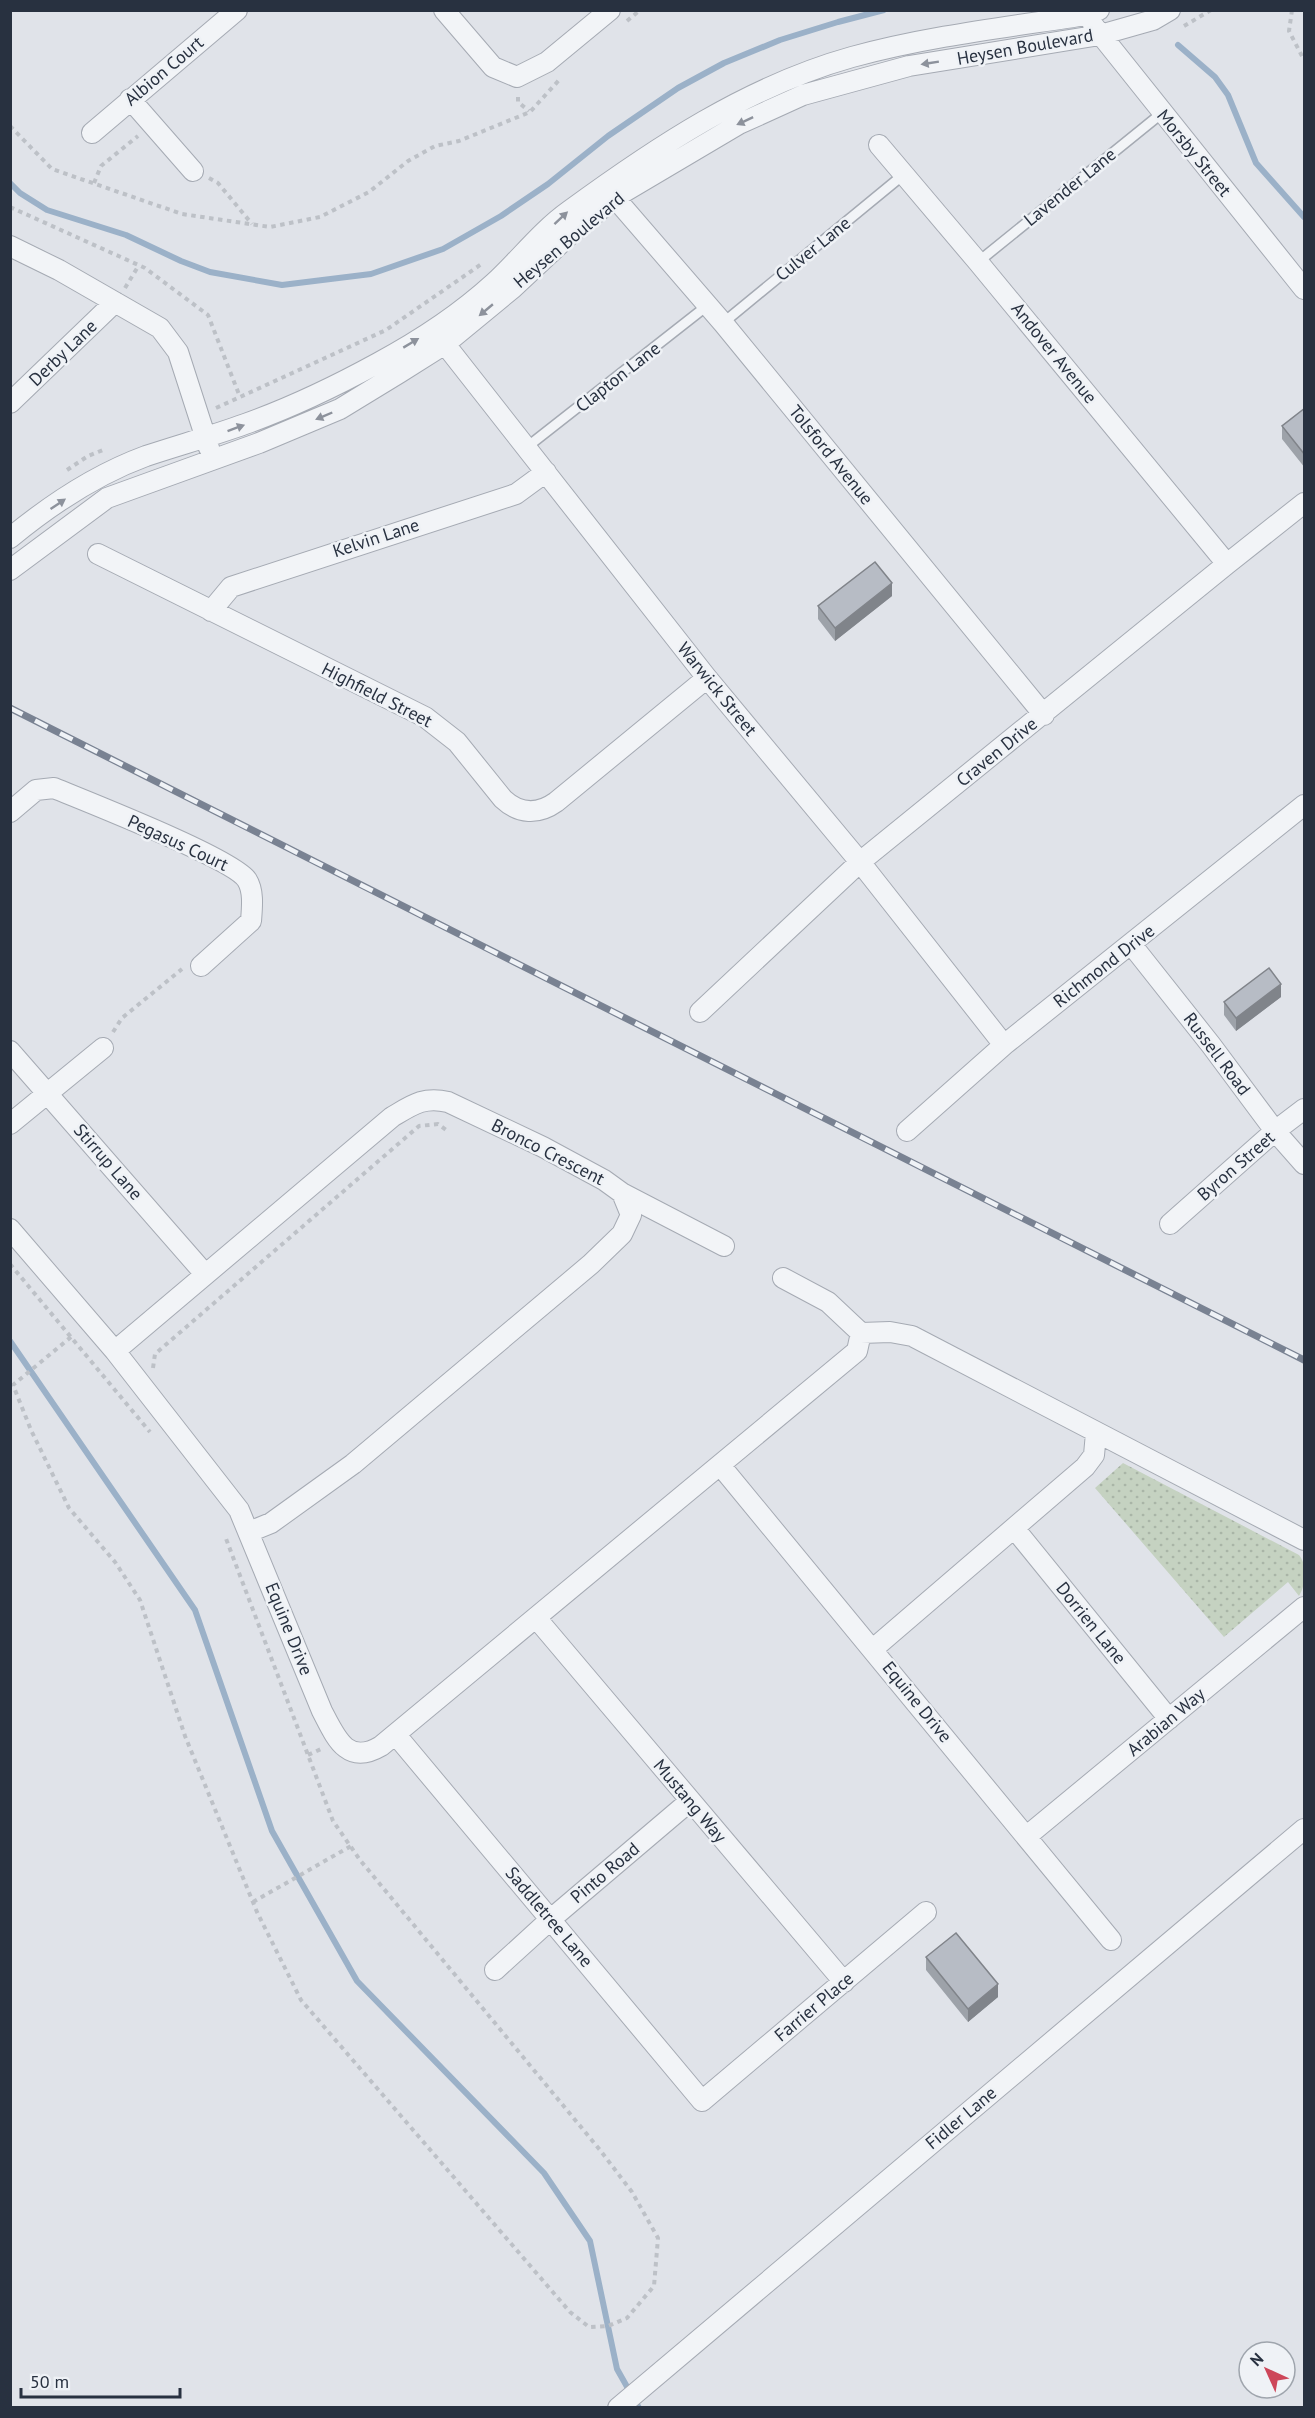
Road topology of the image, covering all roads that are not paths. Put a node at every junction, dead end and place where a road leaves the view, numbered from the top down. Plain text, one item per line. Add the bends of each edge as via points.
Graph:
1 (237, 10) edge
2 (444, 10) edge
3 (1170, 10) edge
4 (1093, 13) edge
5 (617, 17) edge
6 (1100, 35) junction
7 (130, 99) junction
8 (1162, 113) junction
9 (92, 133) dead end
10 (879, 145) dead end
11 (193, 171) road end
12 (903, 175) junction
13 (615, 198) junction
14 (10, 246) edge
15 (978, 262) junction
16 (1305, 289) edge
17 (115, 302) junction
18 (708, 305) junction
19 (723, 323) junction
20 (440, 337) junction
21 (10, 403) edge
22 (207, 438) junction
23 (527, 447) junction
24 (213, 460) junction
25 (546, 472) junction
26 (1305, 503) edge
27 (10, 538) edge
28 (98, 554) dead end
29 (1227, 564) junction
30 (10, 570) edge
31 (211, 611) junction
32 (706, 678) junction
33 (1044, 715) junction
34 (1305, 805) edge
35 (10, 812) edge
36 (860, 862) junction
37 (1131, 944) junction
38 (201, 966) road end
39 (700, 1012) dead end
40 (1004, 1045) junction
41 (103, 1048) road end
42 (10, 1051) edge
43 (48, 1094) junction
44 (1305, 1109) edge
45 (10, 1124) edge
46 (907, 1131) dead end
47 (1275, 1131) junction
48 (1305, 1164) edge
49 (622, 1193) junction
50 (1170, 1224) dead end
51 (10, 1229) edge
52 (724, 1246) dead end
53 (205, 1274) junction
54 (783, 1278) dead end
55 (861, 1333) junction
56 (114, 1352) junction
57 (1096, 1433) junction
58 (720, 1464) junction
59 (1014, 1528) junction
60 (249, 1532) junction
61 (1305, 1540) edge
62 (1305, 1607) edge
63 (537, 1619) junction
64 (873, 1648) junction
65 (1169, 1719) junction
66 (396, 1735) junction
67 (690, 1801) junction
68 (1305, 1829) edge
69 (1027, 1836) junction
70 (926, 1912) dead end
71 (551, 1919) junction
72 (1112, 1940) dead end
73 (495, 1970) dead end
74 (844, 1982) junction
75 (702, 2101) joint
76 (618, 2408) edge

1 - 7 street, Albion Court
2 - 5 street via 493,68 517,77 548,62
3 - 6 street, Heysen Boulevard via 1153,20
4 - 6 street, Morsby Street
20 -> 4 street, Heysen Boulevard via 565,214 629,168 727,108 780,83 850,58 939,37
6 - 8 street, Morsby Street
6 -> 13 street, Heysen Boulevard via 909,66 803,95 739,124
7 - 9 street, Albion Court
7 - 11 street
8 - 15 lane, Lavender Lane
8 - 16 street, Morsby Street
10 - 12 street, Andover Avenue
12 - 15 street, Andover Avenue
12 - 19 lane, Culver Lane
13 - 18 street, Tolsford Avenue
13 -> 20 street, Heysen Boulevard via 576,228 513,288
14 - 17 street
15 - 29 street, Andover Avenue
17 - 21 street, Derby Lane
17 - 22 street via 160,328 177,352
18 - 19 street, Tolsford Avenue
18 - 23 lane, Clapton Lane
19 - 33 street, Tolsford Avenue
22 -> 20 street, Heysen Boulevard
20 - 23 street, Warwick Street
20 -> 24 street, Heysen Boulevard via 340,409
22 - 24 street
27 -> 22 street, Heysen Boulevard via 84,486 143,457
23 - 25 street, Warwick Street
24 - 30 street, Heysen Boulevard via 106,498
25 - 31 street, Kelvin Lane via 516,494 231,587
25 - 32 street, Warwick Street
26 - 29 street, Craven Drive
28 - 31 street, Highfield Street
29 - 33 street, Craven Drive
31 - 32 street, Highfield Street via 425,717 457,742 509,805 525,812 541,810 555,802
32 - 36 street, Warwick Street
33 - 36 street, Craven Drive
34 - 37 street, Richmond Drive
35 - 38 street, Pegasus Court via 36,790 54,788 235,869 247,880 253,904 251,921
36 - 39 street, Craven Drive
36 - 40 street, Warwick Street
37 - 40 street, Richmond Drive
37 - 47 street, Russell Road
40 - 46 street, Richmond Drive
41 - 43 street
42 - 43 street, Stirrup Lane
43 - 45 street
43 - 53 street, Stirrup Lane
44 - 47 street, Byron Street
47 - 48 street, Russell Road
47 - 50 street, Byron Street
49 - 52 street
49 - 53 street, Bronco Crescent via 543,1147 433,1098 392,1117
49 - 60 street, Bronco Crescent via 632,1215 622,1234 591,1264 353,1464 271,1522
51 - 56 street, Equine Drive
53 - 56 street, Bronco Crescent
54 - 55 street via 828,1302
55 - 57 street via 912,1336
55 - 58 street, Equine Drive via 857,1351
56 - 60 street, Equine Drive via 239,1510
57 - 59 street via 1094,1455 1085,1467
57 - 61 street
58 - 63 street, Equine Drive
58 - 64 street, Equine Drive
59 - 64 street
59 - 65 street, Dorrien Lane
60 - 66 street, Equine Drive via 337,1740 350,1750 369,1753
62 - 65 street, Arabian Way
63 - 66 street, Equine Drive
63 - 67 street, Mustang Way
64 - 69 street, Equine Drive
65 - 69 street, Arabian Way
66 - 71 street, Saddletree Lane
67 - 71 street, Pinto Road
67 - 74 street, Mustang Way
68 - 76 street, Fidler Lane
69 - 72 street, Equine Drive
70 - 74 street, Farrier Place
71 - 73 street, Pinto Road
71 - 75 street, Saddletree Lane
74 - 75 street, Farrier Place

